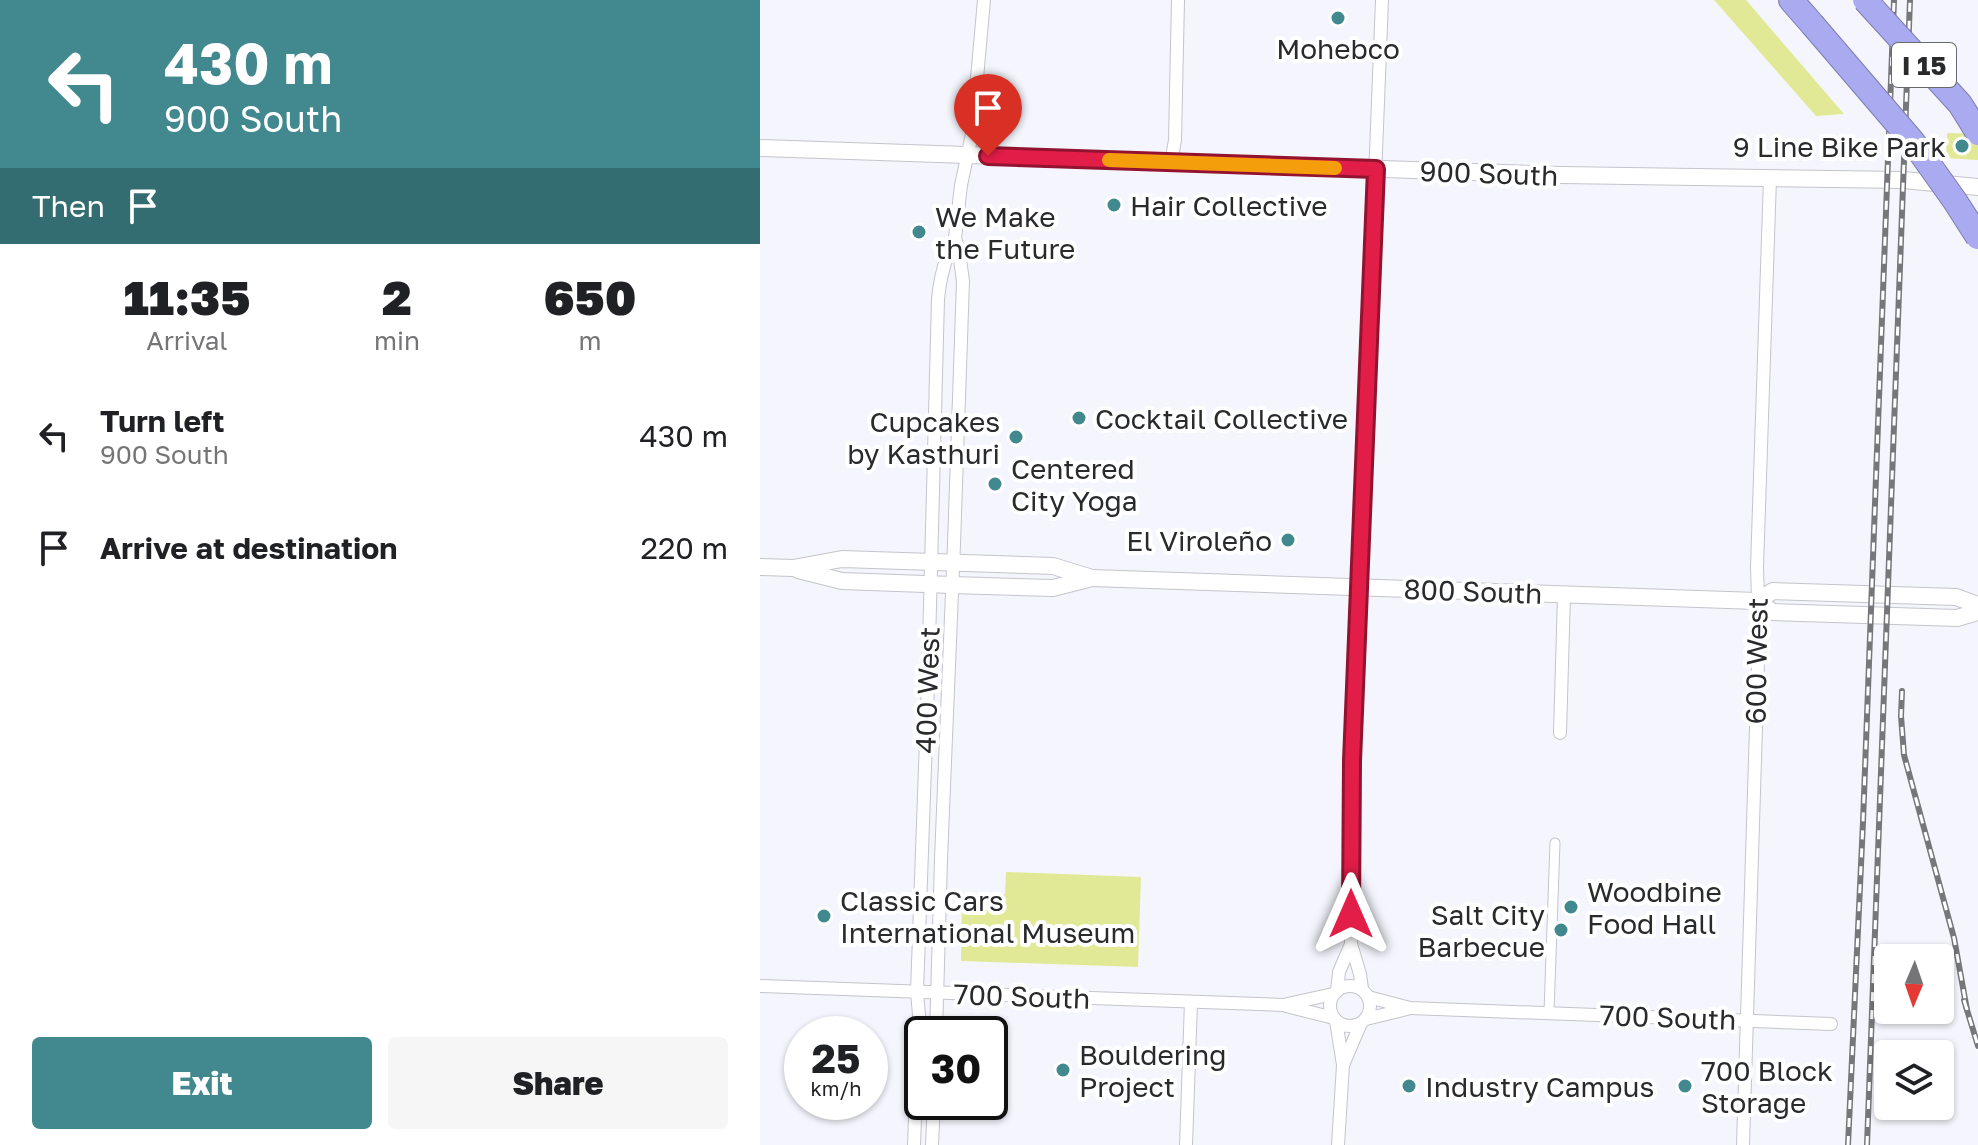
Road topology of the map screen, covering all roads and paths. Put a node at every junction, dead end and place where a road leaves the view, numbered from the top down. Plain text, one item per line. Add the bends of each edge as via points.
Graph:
1 (984, 0) edge
2 (1178, 0) edge
3 (1382, 0) edge
4 (1791, 0) edge
5 (1865, 0) edge
6 (1978, 133) edge
7 (760, 148) edge
8 (967, 155) junction
9 (1171, 163) junction
10 (1376, 169) junction
11 (1770, 178) junction
12 (1978, 187) edge
13 (1978, 237) edge
14 (955, 238) junction
15 (931, 562) junction
16 (953, 563) junction
17 (760, 567) edge
18 (793, 568) junction
19 (1092, 578) junction
20 (930, 585) junction
21 (952, 585) junction
22 (1359, 587) junction
23 (1564, 595) junction
24 (1757, 601) junction
25 (1978, 605) edge
26 (1978, 612) edge
27 (1560, 733) dead end
28 (1555, 843) dead end
29 (1351, 944) junction
30 (760, 986) edge
31 (917, 992) junction
32 (1335, 992) junction
33 (937, 993) junction
34 (1365, 993) junction
35 (1191, 1002) junction
36 (1283, 1005) junction
37 (1410, 1008) junction
38 (1549, 1012) junction
39 (936, 1016) edge
40 (1335, 1020) junction
41 (1747, 1020) junction
42 (1364, 1021) junction
43 (1831, 1024) dead end
44 (1343, 1065) junction
45 (933, 1120) edge
46 (914, 1145) edge
47 (932, 1145) edge
48 (1186, 1145) edge
49 (1338, 1145) edge
50 (1743, 1145) edge

1 - 8 street, 400 West
2 - 9 street
3 - 10 street
4 - 13 highway, I 15, bridge via 1913,142
5 - 6 highway, I 15, bridge via 1960,104
7 - 8 street, 900 South
8 - 9 street, 900 South
8 - 14 street, 400 West
9 - 10 street, 900 South
10 - 11 street, 900 South
10 - 22 street
11 - 12 street, 900 South
11 - 24 street, 600 West
14 - 15 street, 400 West via 939,286
14 - 16 street, 400 West via 963,281
15 - 16 street, 800 South
15 - 18 street, 800 South via 842,559
15 - 20 street, 400 West
16 - 19 street, 800 South via 1053,566
16 - 21 street, 400 West
17 - 18 street, 800 South
18 - 20 street, 800 South via 842,581
19 - 21 street, 800 South via 1053,588
19 - 22 street, 800 South
20 - 21 street, 800 South
20 - 31 street, 400 West
21 - 33 street, 400 West
22 - 23 street, 800 South
22 - 29 street
23 - 24 street, 800 South
23 - 27 street
24 - 25 street, 800 South via 1773,591 1956,597
24 - 26 street, 800 South via 1773,612 1957,618
24 - 41 street, 600 West
28 - 38 street
29 - 32 street
29 - 34 street
30 - 31 street, 700 South
31 - 33 street, 700 South
31 - 46 street, 400 West
32 - 34 street via 1350,986
32 - 36 street, 700 South
32 - 40 street via 1330,1002
33 - 35 street, 700 South
33 - 39 street, 400 West
34 - 37 street, 700 South
34 - 42 street via 1370,1006
35 - 36 street, 700 South
35 - 48 street
36 - 40 street, 700 South
37 - 38 street, 700 South
37 - 42 street, 700 South
38 - 41 street, 700 South
40 - 42 street via 1349,1026
40 - 44 street
41 - 43 street, 700 South
41 - 50 street, 600 West
42 - 44 street
44 - 49 street
45 - 47 street

